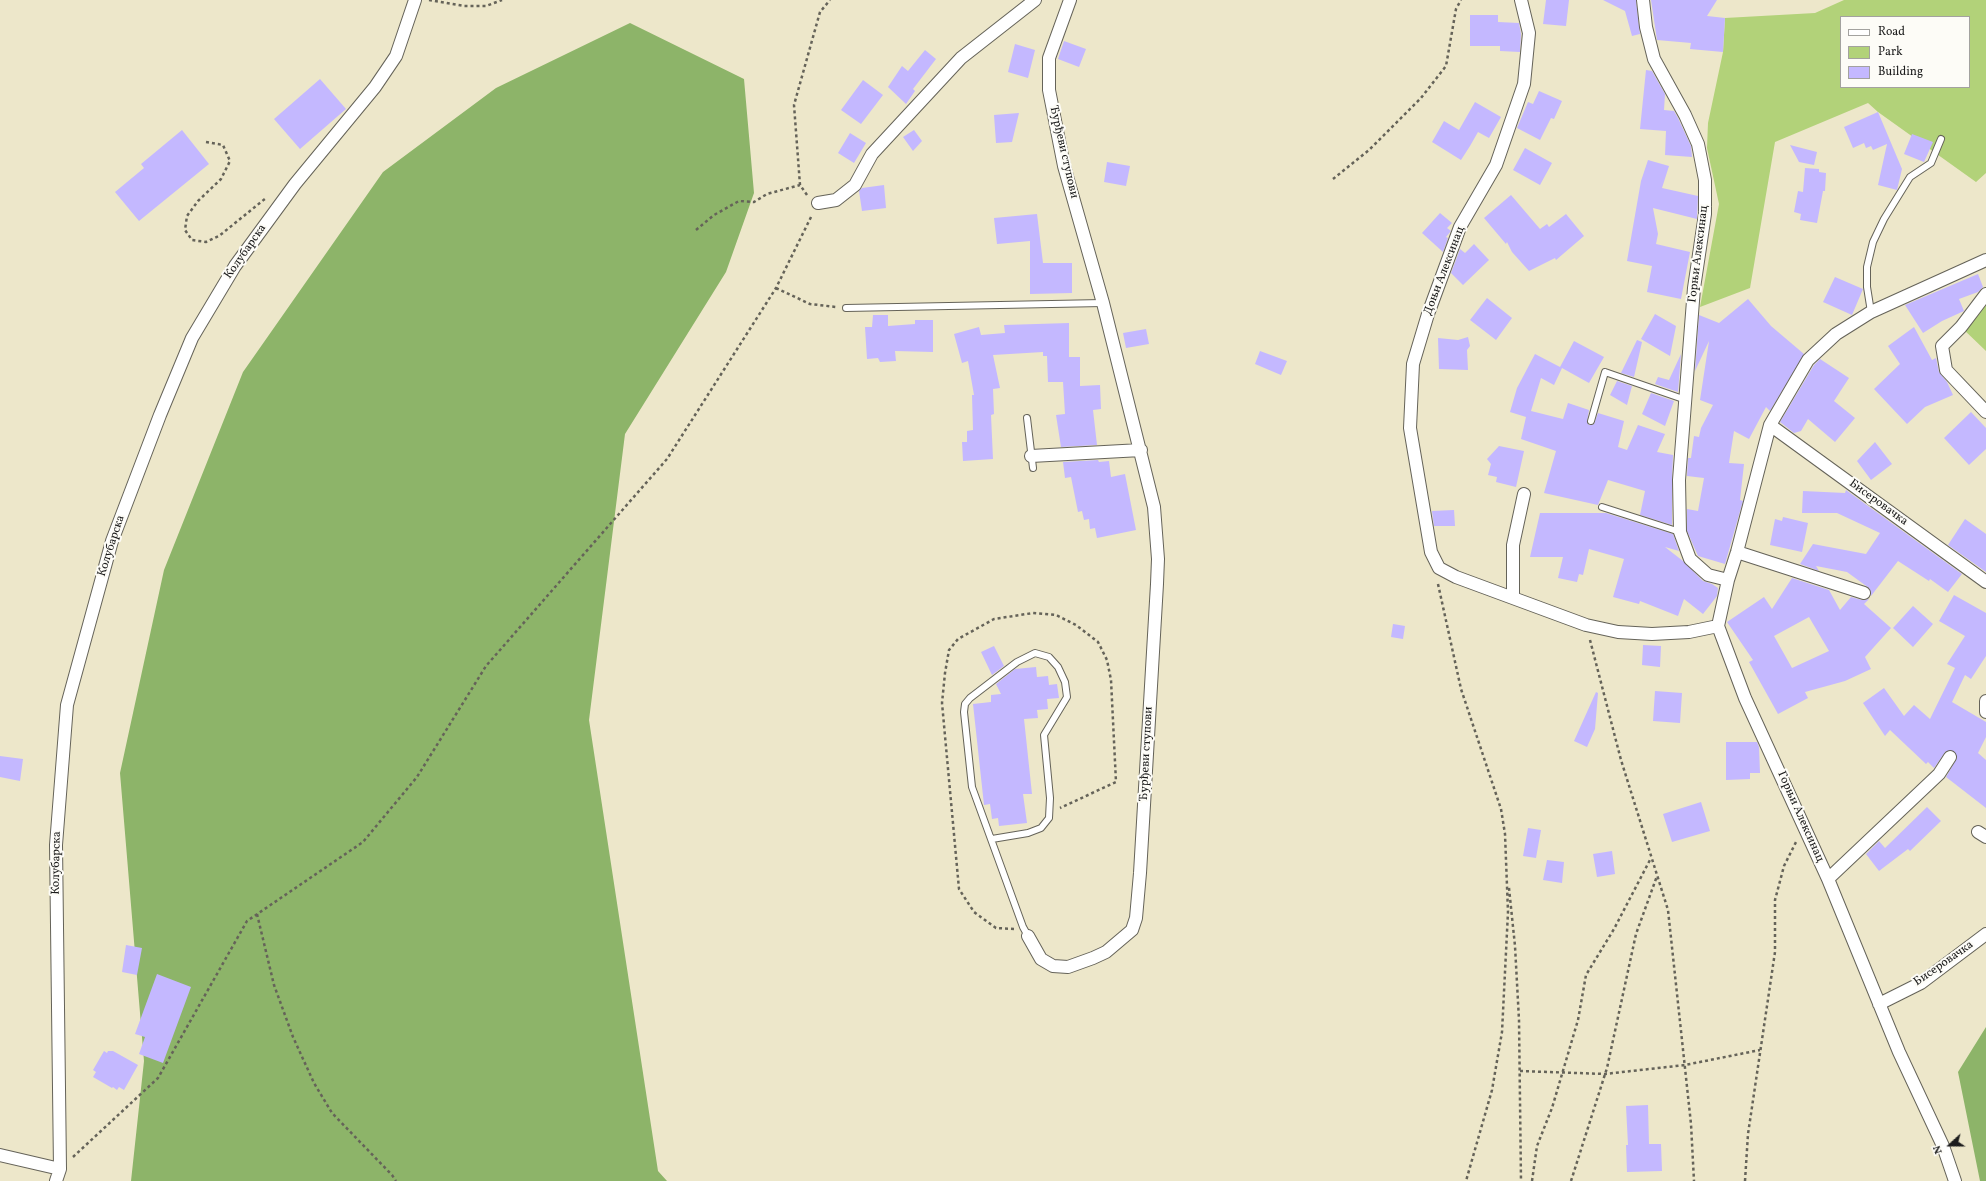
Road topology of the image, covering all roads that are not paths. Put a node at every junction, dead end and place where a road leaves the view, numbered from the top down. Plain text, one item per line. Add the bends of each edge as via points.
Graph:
1 (415, 0) edge
2 (1035, 0) edge
3 (1070, 0) edge
4 (1520, 0) edge
5 (1643, 0) edge
6 (1941, 139) dead end
7 (818, 203) road end
8 (1986, 260) edge
9 (1986, 294) edge
10 (1103, 303) junction
11 (846, 308) road end
12 (1871, 312) junction
13 (1686, 400) junction
14 (1986, 412) edge
15 (1027, 418) dead end
16 (1591, 421) dead end
17 (1770, 425) junction
18 (1141, 450) junction
19 (1031, 456) junction
20 (1033, 468) dead end
21 (1524, 494) dead end
22 (1602, 507) dead end
23 (1680, 532) junction
24 (1737, 552) junction
25 (1728, 580) junction
26 (1986, 582) edge
27 (1864, 593) dead end
28 (1513, 597) junction
29 (1718, 626) junction
30 (1986, 701) edge
31 (1986, 712) edge
32 (1950, 757) dead end
33 (992, 839) junction
34 (1828, 879) junction
35 (1025, 932) joint
36 (1986, 934) edge
37 (1879, 1004) junction
38 (0, 1155) edge
39 (60, 1169) junction
40 (56, 1181) edge
41 (1955, 1181) edge

1 - 39 street, Колубарска via 396,56 375,87 296,184 235,266 192,338 112,541 67,705 56,845
2 - 7 street via 960,58 872,154 855,185 836,200
3 - 10 street, Ђурђеви ступови via 1049,58 1049,90 1064,166
4 - 28 street, Доњи Алексинац via 1529,33 1524,84 1496,165 1460,227 1428,314 1413,364 1410,428 1431,552 1438,568
5 - 13 street, Горњи Алексинац via 1654,58 1686,115 1698,144 1705,180 1706,214 1694,288
6 - 12 lane via 1931,163 1910,177 1873,242 1867,267
8 - 12 street
9 - 14 street via 1961,327 1942,346 1946,370
10 - 11 lane
10 - 18 street, Ђурђеви ступови
12 - 17 street via 1836,334 1808,360
13 - 16 lane via 1605,372
13 - 23 street, Горњи Алексинац via 1679,480
15 - 19 lane
17 - 24 street
17 - 26 street, Бисеровачка
18 - 19 street
18 - 35 street, Ђурђеви ступови via 1154,507 1158,562 1136,918 1132,930 1106,952 1068,967 1053,966 1041,959
19 - 20 lane
21 - 28 street via 1513,545
22 - 23 lane
23 - 25 street, Горњи Алексинац via 1690,559 1708,575
24 - 25 street
24 - 27 street
25 - 29 street
28 - 29 street, Доњи Алексинац via 1586,625 1618,632 1689,632
29 - 34 street, Горњи Алексинац via 1745,698
30 - 31 street
32 - 34 street via 1939,774
33 - 33 lane via 972,787 965,704 1017,662 1035,653 1049,657 1058,667 1065,682 1067,697 1044,735 1049,818 1041,828 1028,833
33 - 35 lane
34 - 37 street, Горњи Алексинац
36 - 37 street, Бисеровачка via 1921,983
37 - 41 street, Горњи Алексинац via 1943,1146
38 - 39 street
39 - 40 street, Колубарска

